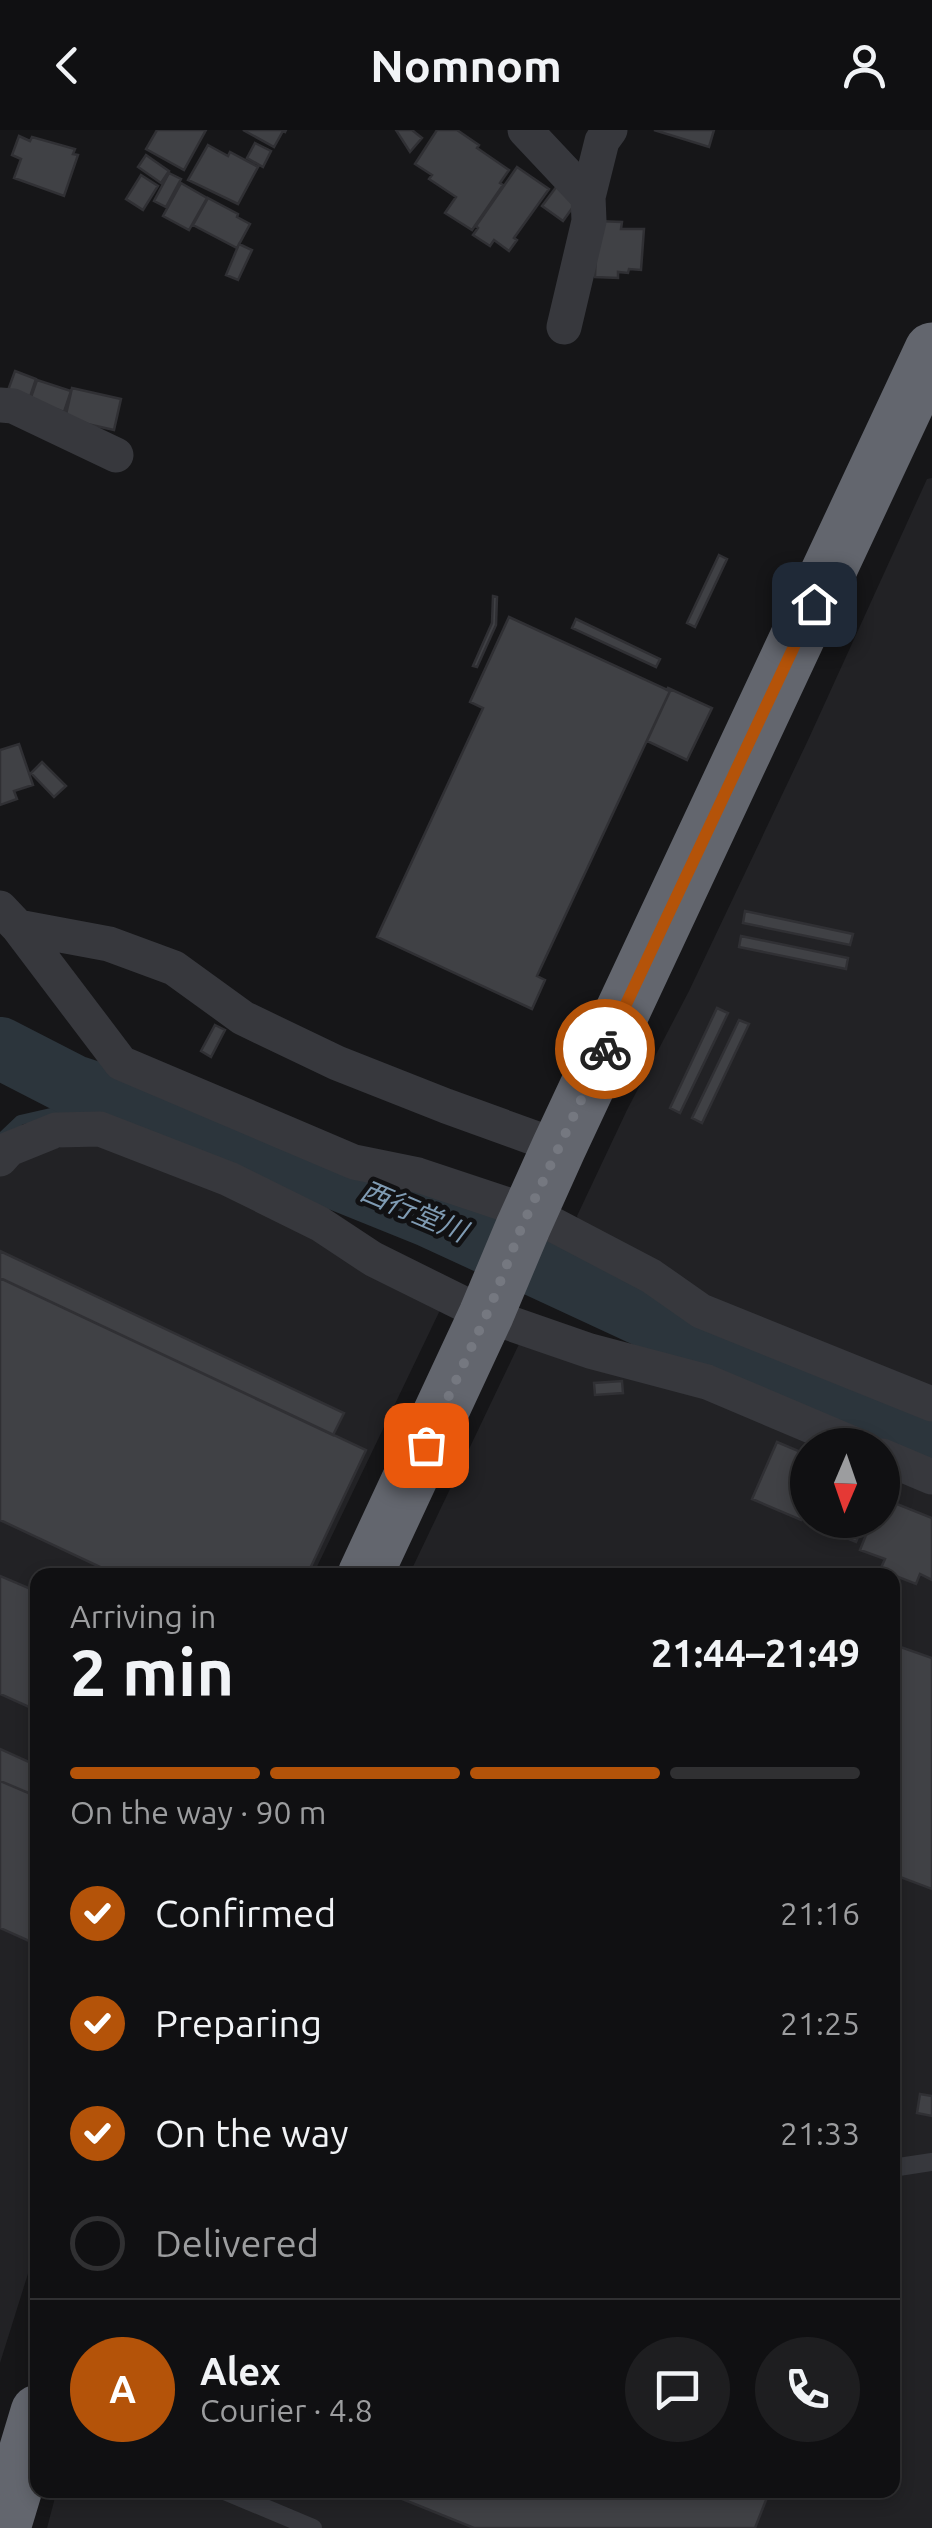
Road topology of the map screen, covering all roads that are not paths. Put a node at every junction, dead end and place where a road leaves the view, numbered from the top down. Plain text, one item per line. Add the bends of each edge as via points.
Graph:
1 (524, 130) edge
2 (610, 130) edge
3 (588, 197) junction
4 (564, 327) dead end
5 (932, 350) edge
6 (0, 406) edge
7 (116, 454) dead end
8 (9, 917) edge
9 (559, 1147) junction
10 (0, 1159) edge
11 (526, 1219) junction
12 (489, 1310) junction
13 (932, 1404) edge
14 (816, 1428) edge
15 (900, 1464) edge
16 (932, 1477) edge
17 (368, 1568) edge
18 (932, 2162) edge
19 (900, 2167) edge
20 (27, 2420) edge
21 (241, 2498) edge
22 (3, 2528) edge
23 (313, 2528) edge

1 - 3 street
2 - 3 street
3 - 4 street via 589,221
5 - 9 highway
6 - 7 street
8 - 9 street via 174,968 243,1018 337,1063
8 - 11 street via 120,1063 354,1162 418,1174
9 - 11 highway
10 - 12 street via 56,1130 100,1129 229,1179 373,1259
11 - 12 highway
11 - 13 street via 651,1276 701,1311
12 - 14 street via 590,1351 707,1382
12 - 17 highway
15 - 16 street
18 - 19 lane
20 - 22 highway
21 - 23 lane

